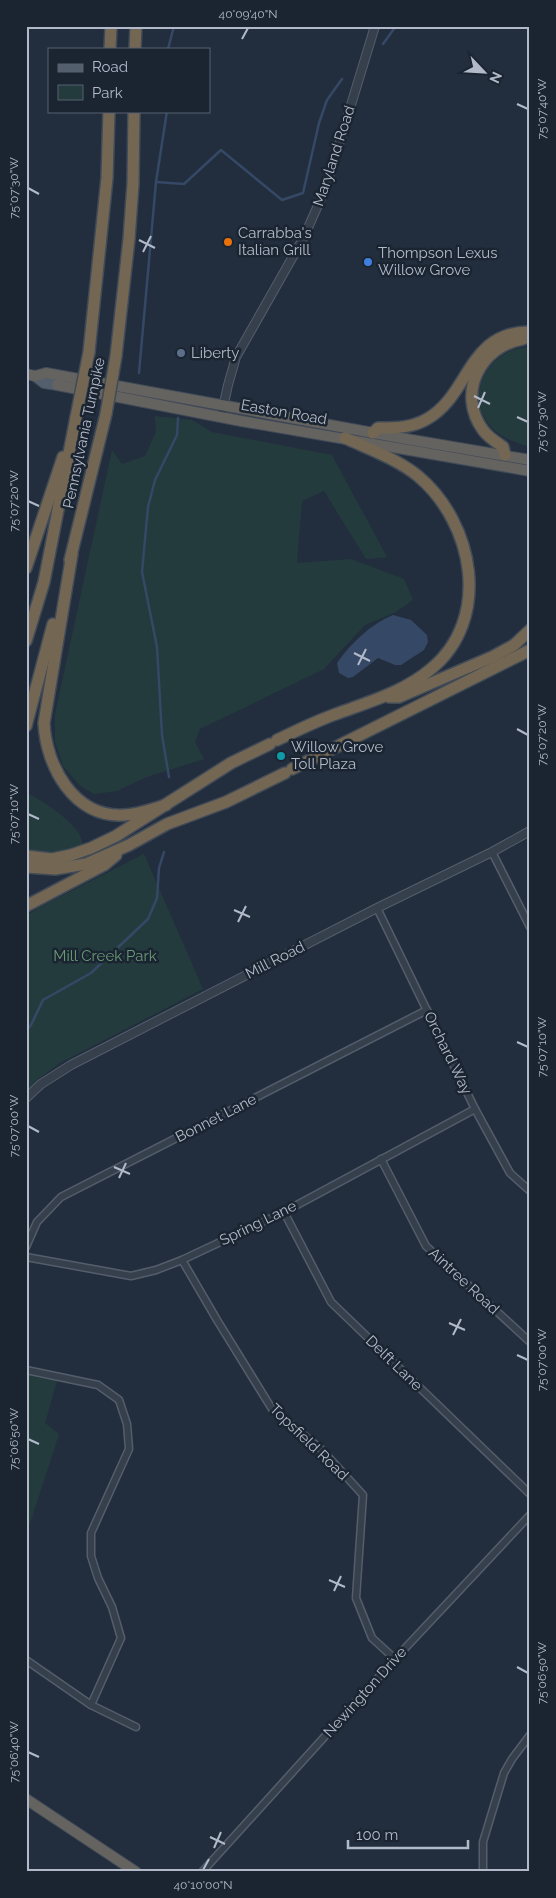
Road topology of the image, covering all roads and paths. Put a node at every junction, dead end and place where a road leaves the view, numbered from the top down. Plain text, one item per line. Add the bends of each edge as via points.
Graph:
1 (111, 26) edge
2 (136, 26) edge
3 (375, 26) edge
4 (110, 48) edge
5 (135, 48) edge
6 (109, 112) edge
7 (134, 112) edge
8 (530, 332) edge
9 (530, 339) edge
10 (31, 375) edge
11 (57, 386) joint
12 (224, 405) junction
13 (221, 416) junction
14 (76, 417) junction
15 (373, 433) junction
16 (345, 438) junction
17 (505, 455) junction
18 (530, 460) edge
19 (530, 471) edge
20 (72, 554) junction
21 (26, 568) edge
22 (530, 630) edge
23 (26, 641) edge
24 (530, 641) edge
25 (530, 650) edge
26 (506, 662) junction
27 (384, 696) junction
28 (26, 726) edge
29 (166, 805) junction
30 (530, 831) edge
31 (129, 845) junction
32 (492, 852) junction
33 (26, 856) edge
34 (26, 868) edge
35 (26, 906) edge
36 (377, 908) junction
37 (530, 927) edge
38 (427, 1010) junction
39 (26, 1098) edge
40 (475, 1109) junction
41 (380, 1159) junction
42 (530, 1191) edge
43 (284, 1212) junction
44 (26, 1247) edge
45 (26, 1256) edge
46 (182, 1260) junction
47 (530, 1342) edge
48 (26, 1370) edge
49 (530, 1494) edge
50 (530, 1515) edge
51 (395, 1659) junction
52 (26, 1660) edge
53 (91, 1705) junction
54 (136, 1727) dead end
55 (530, 1735) edge
56 (27, 1801) edge
57 (136, 1872) edge
58 (202, 1872) edge
59 (483, 1872) edge

1 - 4 highway
2 - 5 highway
3 - 12 street, Maryland Road via 326,188 292,260 236,358
6 - 14 highway, Pennsylvania Turnpike, bridge via 108,178 89,352
7 - 20 highway, Pennsylvania Turnpike, bridge via 129,239 116,356 106,414
8 - 15 highway via 503,336 483,349 452,396 426,420 406,427 378,428
9 - 17 highway via 515,340 493,352 476,374 472,390 471,401 480,425 503,447
10 - 11 main road, Easton Road
10 - 12 highway, Easton Road via 46,373
11 - 13 highway, Easton Road
12 - 13 street, Maryland Road
12 - 15 highway, Easton Road
13 - 16 highway, Easton Road
14 - 21 highway
14 - 23 highway, Pennsylvania Turnpike via 44,582
15 - 17 highway, Easton Road
16 - 19 highway, Easton Road
16 - 27 highway via 405,466 430,487 459,530 468,566 468,604 464,623 453,644 431,670
17 - 18 highway, Easton Road
20 - 28 highway, Pennsylvania Turnpike
20 - 29 highway via 44,723 51,760 70,791 94,810 125,815
22 - 27 highway via 514,645 492,657 399,697
24 - 26 highway
25 - 26 highway
26 - 31 highway via 226,802 167,824
27 - 29 highway via 334,714 274,742 232,763
29 - 33 highway via 116,836 78,853 52,859
30 - 32 street, Mill Road
31 - 34 highway via 69,868
31 - 35 highway via 104,865
32 - 36 street, Mill Road
32 - 37 street
36 - 38 street, Orchard Way
36 - 39 street, Mill Road via 71,1065
38 - 40 street, Orchard Way
38 - 44 street, Bonnet Lane via 61,1197 37,1222
40 - 41 street, Spring Lane
40 - 42 street, Orchard Way via 510,1173
41 - 43 street, Spring Lane
41 - 47 street, Aintree Road via 426,1246
43 - 46 street, Spring Lane
43 - 49 street, Delft Lane via 331,1302
45 - 46 street, Spring Lane via 131,1276
46 - 51 street, Topsfield Road via 272,1409 322,1450 363,1495 356,1598 372,1638
48 - 53 street via 98,1385 119,1400 127,1424 129,1449 92,1533 91,1556 121,1638
50 - 51 street, Newington Drive
51 - 58 street, Newington Drive
52 - 53 street
53 - 54 street
55 - 59 street via 504,1774 483,1842
56 - 57 highway

